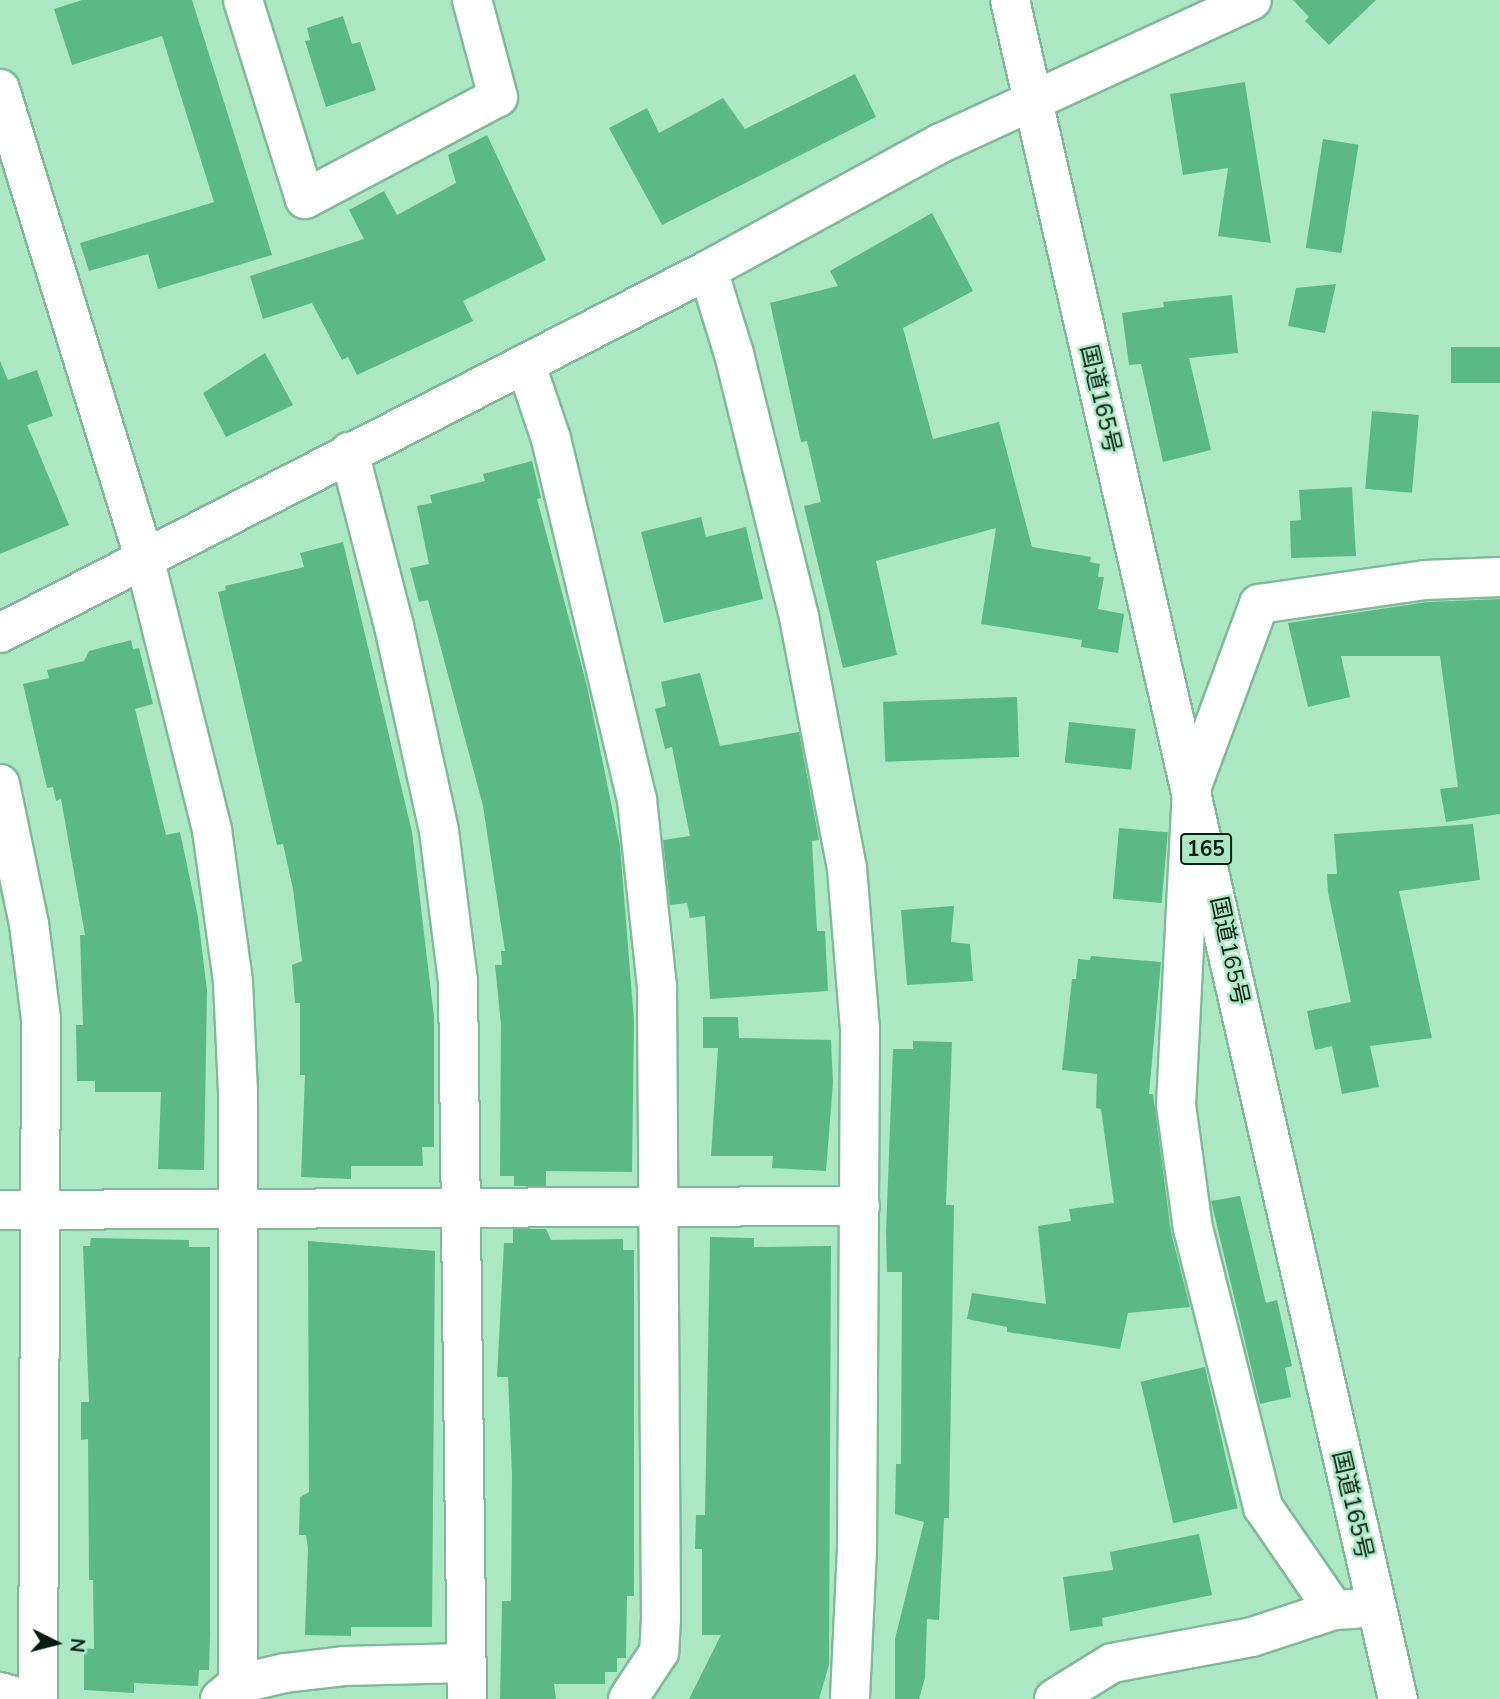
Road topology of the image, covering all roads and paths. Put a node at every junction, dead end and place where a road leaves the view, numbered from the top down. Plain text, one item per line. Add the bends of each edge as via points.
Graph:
1 (243, 0) edge
2 (472, 0) edge
3 (1010, 0) edge
4 (1252, 0) edge
5 (0, 89) edge
6 (1030, 102) junction
7 (708, 270) junction
8 (526, 365) junction
9 (349, 453) junction
10 (144, 557) junction
11 (1500, 577) edge
12 (0, 633) edge
13 (0, 784) edge
14 (1192, 786) junction
15 (662, 1205) junction
16 (860, 1206) junction
17 (461, 1208) junction
18 (0, 1210) edge
19 (41, 1210) junction
20 (238, 1210) junction
21 (1376, 1608) junction
22 (1334, 1610) junction
23 (467, 1681) edge
24 (0, 1692) edge
25 (229, 1692) edge
26 (1399, 1695) edge
27 (25, 1699) edge
28 (38, 1699) edge
29 (628, 1699) edge
30 (850, 1699) edge
31 (1054, 1699) edge

1 - 2 main road via 305,199 498,97
3 - 6 main road, 国道165号 / 165
4 - 6 main road via 1107,71
5 - 10 main road
6 - 7 main road via 941,144
6 - 14 main road, 国道165号 / 165
7 - 8 main road
7 - 16 main road via 734,354 799,617 847,868 860,1029
8 - 9 main road
8 - 15 main road via 551,439 637,800 657,987
9 - 10 main road
9 - 17 main road via 394,625 439,831 458,981
10 - 12 main road
10 - 20 main road via 212,830 223,900 233,982
11 - 14 main road via 1425,580 1259,604
13 - 19 main road via 29,924 40,1019
14 - 21 main road, 国道165号 / 165
14 - 22 main road via 1176,1105 1194,1229 1263,1507
15 - 16 main road
15 - 17 main road
15 - 29 main road via 659,1652
16 - 30 main road via 858,1549
17 - 20 main road
17 - 23 main road
18 - 19 main road
19 - 20 main road
19 - 28 main road
20 - 25 main road
21 - 22 main road
21 - 26 main road, 国道165号 / 165
22 - 31 main road via 1252,1637 1112,1663
23 - 25 main road via 344,1666
24 - 27 main road

